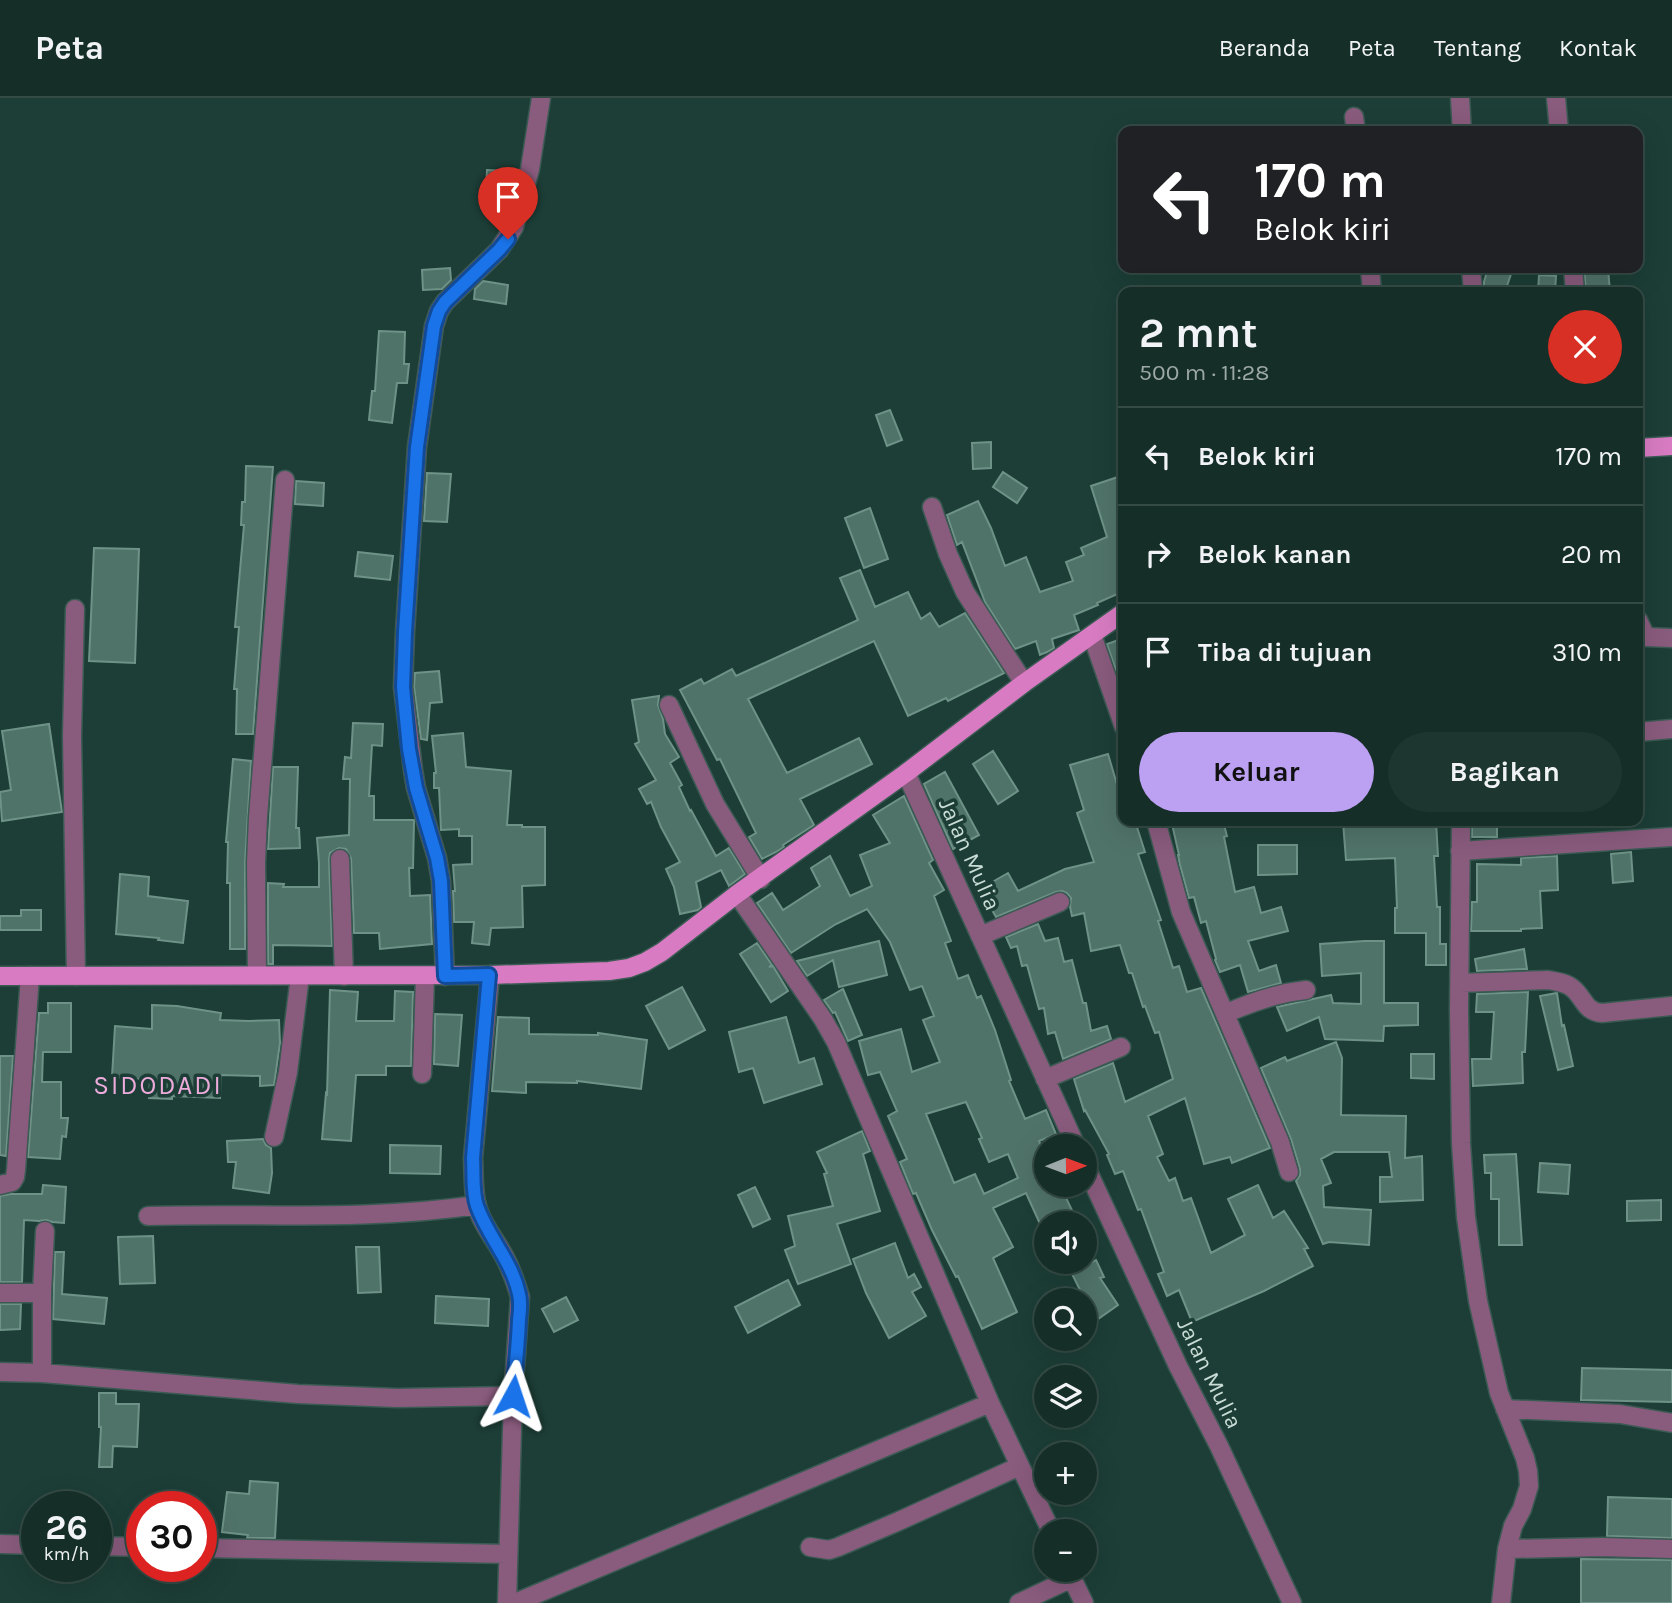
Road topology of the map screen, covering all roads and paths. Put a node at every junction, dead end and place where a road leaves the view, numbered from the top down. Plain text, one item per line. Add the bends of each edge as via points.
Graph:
1 (541, 98) edge
2 (1460, 98) edge
3 (1556, 98) edge
4 (1462, 126) edge
5 (1559, 126) edge
6 (1672, 446) edge
7 (1643, 449) edge
8 (285, 480) dead end
9 (932, 507) dead end
10 (75, 608) dead end
11 (1118, 616) edge
12 (1643, 631) edge
13 (1092, 635) junction
14 (1672, 638) edge
15 (1024, 683) junction
16 (669, 705) dead end
17 (1118, 710) edge
18 (1672, 729) edge
19 (1643, 732) edge
20 (906, 773) junction
21 (1159, 826) edge
22 (1461, 826) edge
23 (1672, 837) edge
24 (1460, 851) junction
25 (340, 859) dead end
26 (761, 878) junction
27 (737, 894) junction
28 (1060, 902) dead end
29 (980, 936) junction
30 (257, 975) junction
31 (489, 975) junction
32 (0, 976) edge
33 (30, 976) junction
34 (76, 976) junction
35 (300, 976) junction
36 (344, 976) junction
37 (425, 976) junction
38 (445, 976) junction
39 (1460, 983) junction
40 (1306, 990) dead end
41 (1672, 1006) edge
42 (1226, 1014) junction
43 (1121, 1047) dead end
44 (422, 1074) dead end
45 (1045, 1079) junction
46 (1070, 1134) edge
47 (274, 1137) dead end
48 (1289, 1172) dead end
49 (0, 1185) edge
50 (1097, 1191) edge
51 (477, 1205) junction
52 (148, 1216) dead end
53 (45, 1231) dead end
54 (0, 1293) edge
55 (41, 1293) junction
56 (0, 1372) edge
57 (42, 1373) junction
58 (513, 1396) junction
59 (990, 1403) junction
60 (1505, 1409) junction
61 (1672, 1423) edge
62 (1020, 1466) junction
63 (1045, 1519) edge
64 (0, 1544) edge
65 (21, 1545) edge
66 (810, 1547) dead end
67 (217, 1548) edge
68 (1507, 1549) junction
69 (1672, 1549) edge
70 (508, 1554) junction
71 (1056, 1582) edge
72 (1074, 1582) edge
73 (507, 1603) edge
74 (514, 1603) edge
75 (1019, 1603) edge
76 (1084, 1603) edge
77 (1292, 1603) edge
78 (1501, 1603) edge

1 - 38 street via 530,169 514,227 499,250 439,311 417,447 403,687 416,788 441,881
2 - 4 street
3 - 5 street
6 - 7 main road
8 - 30 street via 258,817
9 - 15 street via 965,592
10 - 34 street
11 - 13 main road
12 - 14 street via 1646,637
13 - 15 main road
13 - 17 street
15 - 20 main road
16 - 26 street via 715,804
18 - 19 street
20 - 26 main road
20 - 29 street, Jalan Mulia
21 - 42 street via 1181,912
22 - 24 street
23 - 24 street
24 - 39 street
25 - 36 street
26 - 27 main road
27 - 31 main road via 662,952 629,968
27 - 59 street via 836,1042
28 - 29 street
29 - 45 street, Jalan Mulia
30 - 34 main road
30 - 35 main road
31 - 38 main road
31 - 51 street via 473,1158
32 - 33 main road
33 - 34 main road
33 - 49 street via 16,1170 12,1182
35 - 36 main road
35 - 47 street
36 - 37 main road
37 - 38 main road
37 - 44 street
39 - 41 street via 1561,982 1595,1013
39 - 60 street via 1466,1217 1478,1301
40 - 42 street via 1276,995
42 - 48 street
43 - 45 street
45 - 46 street, Jalan Mulia
50 - 77 street, Jalan Mulia
51 - 52 street via 341,1214
51 - 58 street via 505,1256 520,1297
53 - 55 street
54 - 55 street
55 - 57 street
56 - 57 street
57 - 58 street via 323,1395
58 - 70 street
59 - 62 street
59 - 74 street
60 - 61 street via 1620,1414
60 - 68 street via 1525,1458 1529,1486
62 - 63 street
62 - 66 street via 838,1547
64 - 65 street
67 - 70 street
68 - 69 street
68 - 78 street
70 - 73 street
71 - 75 street
72 - 76 street

